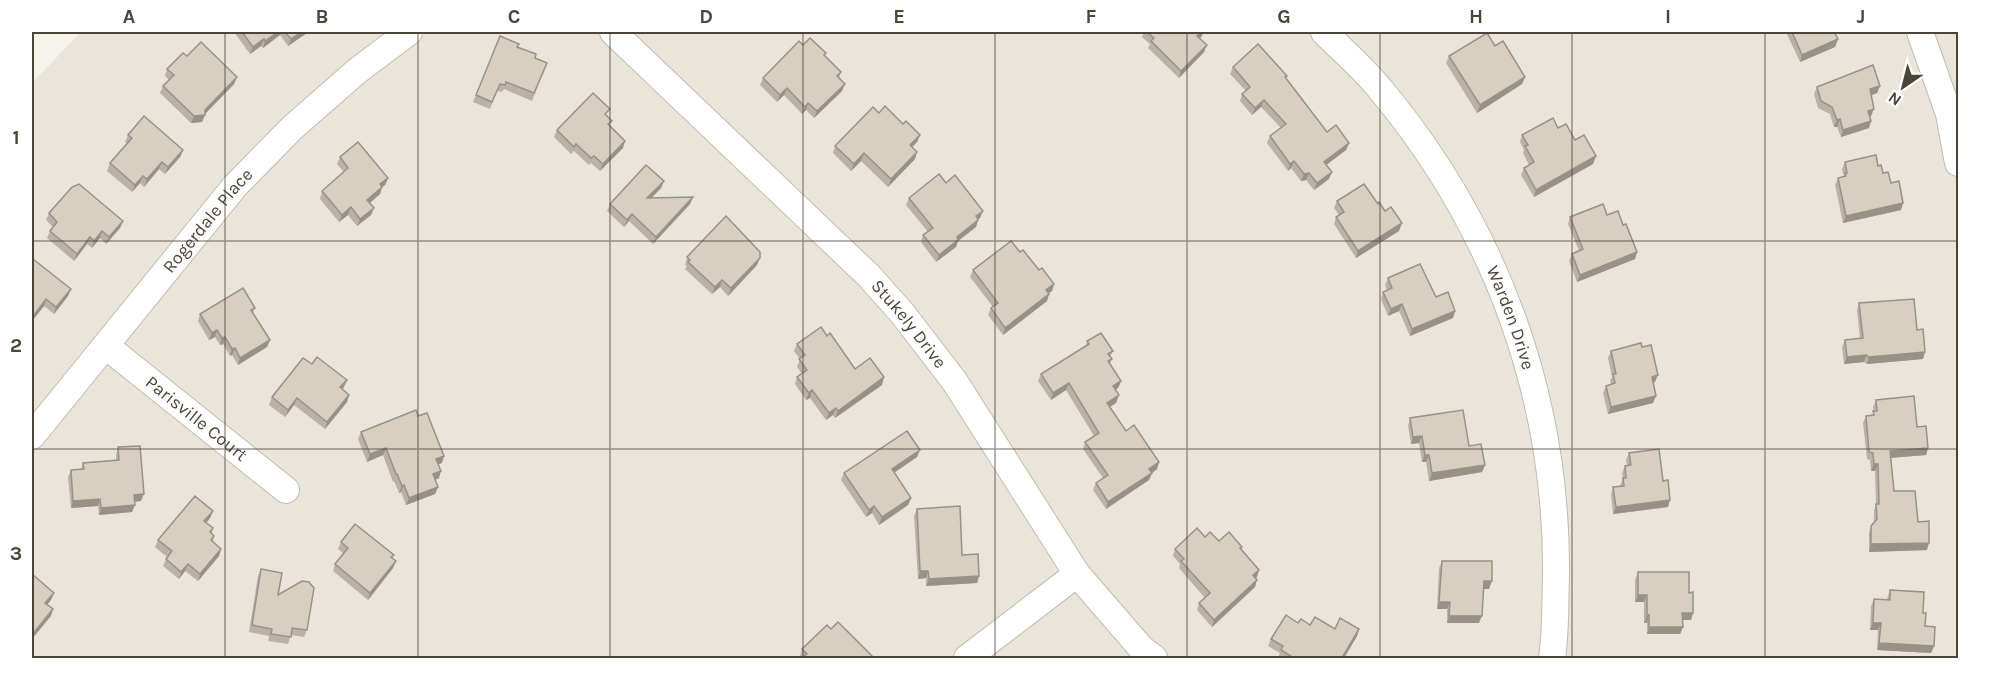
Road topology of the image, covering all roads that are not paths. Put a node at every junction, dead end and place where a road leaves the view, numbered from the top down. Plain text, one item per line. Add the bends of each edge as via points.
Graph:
1 (409, 32) edge
2 (613, 32) edge
3 (1324, 32) edge
4 (1920, 32) edge
5 (1954, 113) edge
6 (1959, 163) edge
7 (106, 346) junction
8 (32, 436) edge
9 (286, 490) dead end
10 (1077, 574) junction
11 (967, 658) edge
12 (1154, 658) edge
13 (1552, 658) edge

1 - 7 street, Rogerdale Place via 292,128 235,186
2 - 10 street, Stukely Drive via 869,276 902,313 968,401
3 - 13 street, Warden Drive via 1381,90 1435,163 1481,241 1516,326 1534,383 1552,492 1556,564
4 - 5 street
5 - 6 street
7 - 8 street, Rogerdale Place
7 - 9 street, Parisville Court
10 - 11 street
10 - 12 street, Stukely Drive

